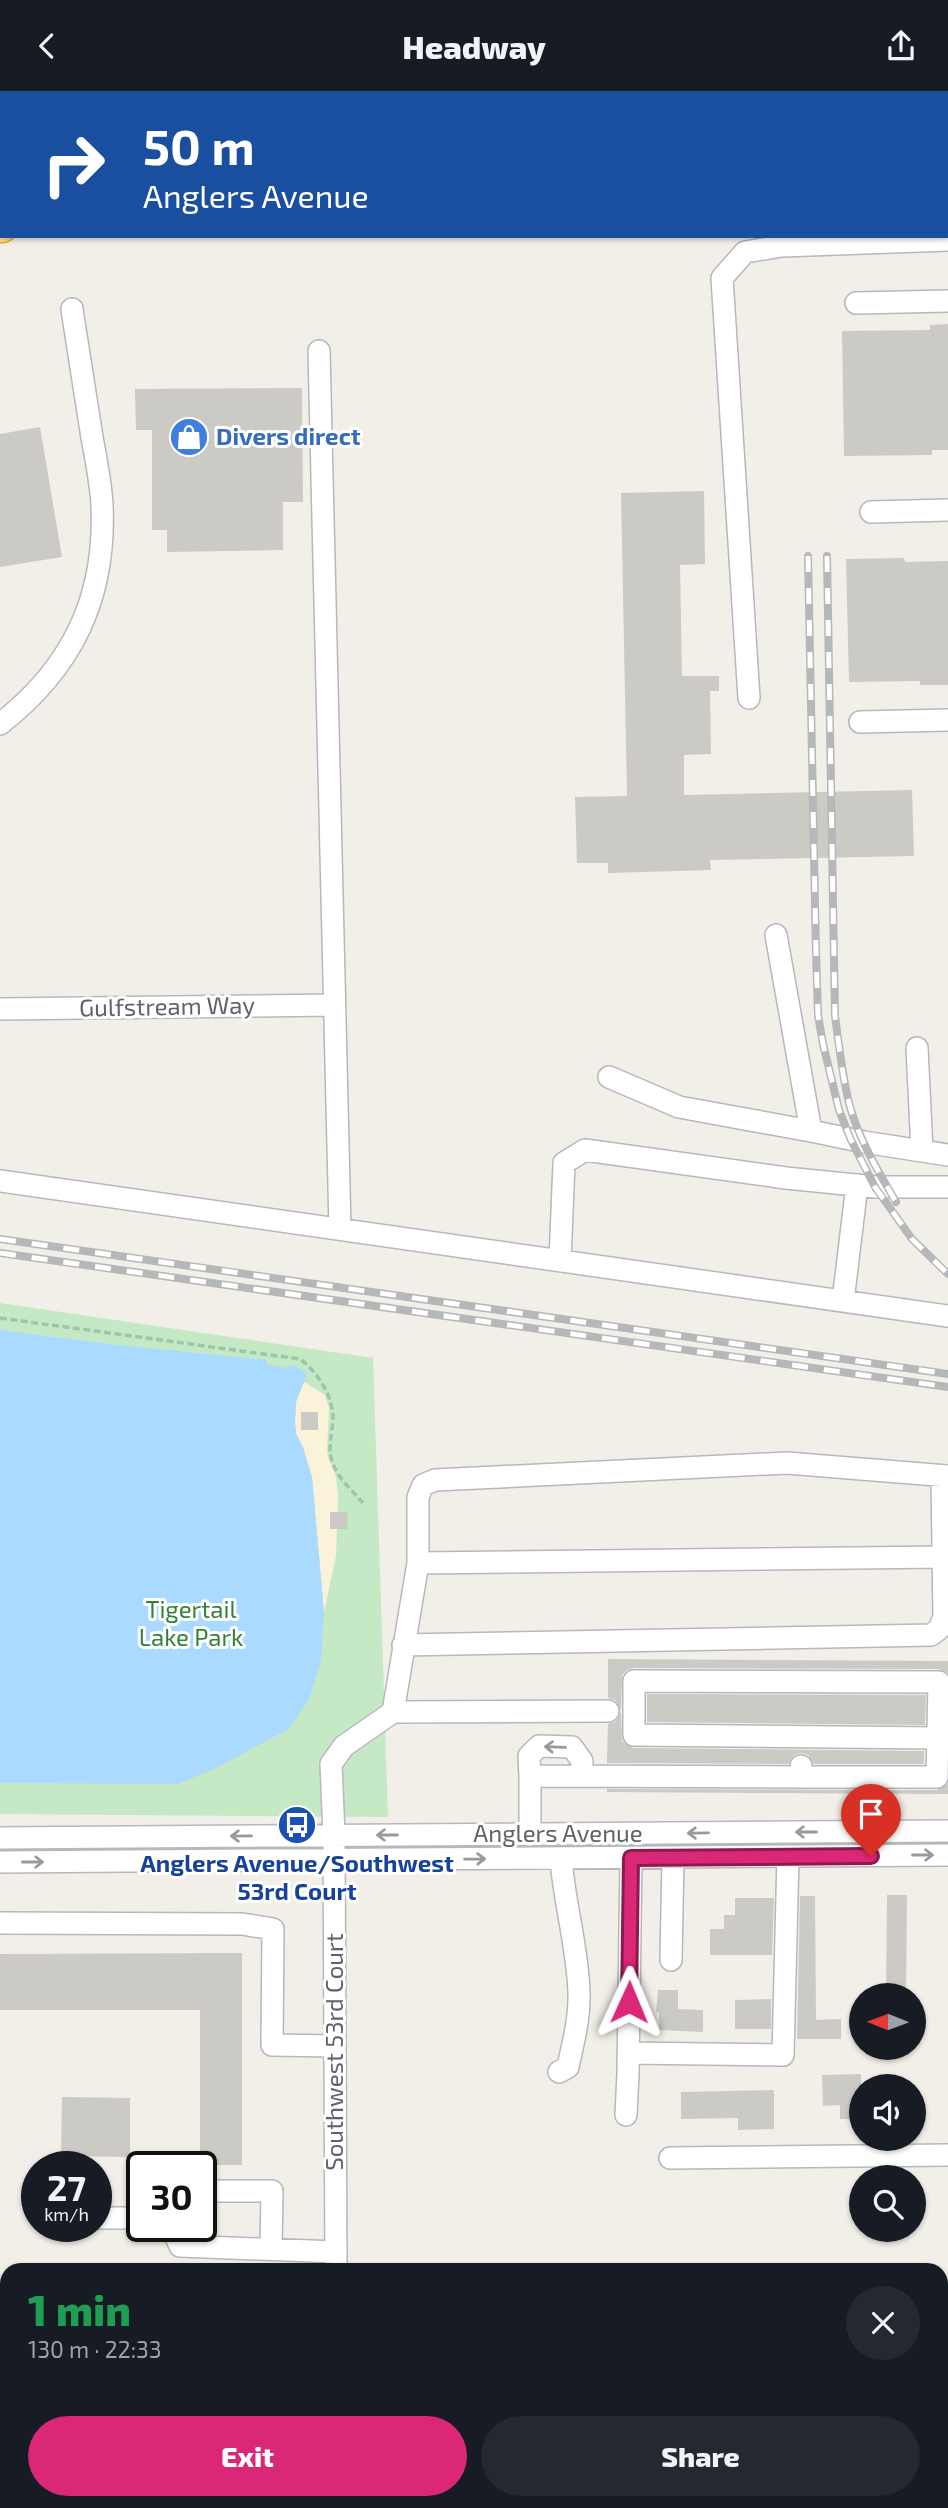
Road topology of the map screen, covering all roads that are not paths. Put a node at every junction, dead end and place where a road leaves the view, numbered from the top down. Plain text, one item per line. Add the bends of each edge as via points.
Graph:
1 (948, 240) edge
2 (948, 301) edge
3 (856, 303) dead end
4 (72, 309) dead end
5 (319, 351) dead end
6 (948, 510) edge
7 (871, 512) dead end
8 (749, 698) dead end
9 (948, 720) edge
10 (860, 722) dead end
11 (0, 724) edge
12 (776, 935) dead end
13 (334, 1005) junction
14 (0, 1009) edge
15 (917, 1048) dead end
16 (609, 1077) dead end
17 (811, 1131) junction
18 (922, 1151) junction
19 (948, 1155) edge
20 (0, 1181) edge
21 (857, 1185) junction
22 (948, 1187) edge
23 (340, 1230) junction
24 (560, 1261) junction
25 (843, 1301) junction
26 (948, 1316) edge
27 (945, 1476) edge
28 (944, 1557) junction
29 (418, 1563) junction
30 (403, 1645) junction
31 (608, 1711) dead end
32 (393, 1712) junction
33 (938, 1738) junction
34 (530, 1776) junction
35 (582, 1776) junction
36 (948, 1831) edge
37 (334, 1835) junction
38 (530, 1835) junction
39 (0, 1838) edge
40 (948, 1855) edge
41 (788, 1856) junction
42 (673, 1857) junction
43 (561, 1858) junction
44 (631, 1858) junction
45 (333, 1860) junction
46 (0, 1862) edge
47 (0, 1923) edge
48 (671, 1960) dead end
49 (335, 2046) junction
50 (628, 2053) junction
51 (559, 2072) dead end
52 (626, 2115) dead end
53 (948, 2155) edge
54 (670, 2158) dead end
55 (217, 2191) edge
56 (178, 2242) edge
57 (271, 2249) junction
58 (336, 2261) edge

1 - 8 street via 782,246 745,252 722,278
2 - 3 street
4 - 11 street via 102,504 98,567 84,618 67,652 49,680
5 - 13 street
6 - 7 street
9 - 10 street
12 - 17 street
13 - 14 street, Gulfstream Way
13 - 23 street
15 - 18 street
16 - 17 street via 679,1107
17 - 18 street
18 - 19 street
20 - 23 street
21 - 22 street
21 - 24 street via 585,1150 564,1163
21 - 25 street
23 - 24 street
24 - 25 street
25 - 26 street
27 - 28 street
27 - 29 street via 787,1464 435,1480 423,1485 418,1497
28 - 29 street
28 - 30 street via 944,1617 930,1635
29 - 30 street
30 - 32 street
31 - 32 street
32 - 37 street, Southwest 53rd Court via 344,1746 331,1764
33 - 33 street via 939,1682 634,1681 634,1735
33 - 35 street via 937,1777 801,1771
34 - 35 street
35 -> 34 street via 582,1761 572,1747 539,1746 529,1756
34 - 38 street
36 -> 38 street, Anglers Avenue
38 -> 37 street, Anglers Avenue
37 -> 39 street, Anglers Avenue
37 - 45 street, Southwest 53rd Court
41 -> 40 street, Anglers Avenue
41 - 42 street, Anglers Avenue
41 - 50 street via 783,2056
42 - 44 street, Anglers Avenue
42 - 48 street
43 - 44 street, Anglers Avenue
45 -> 43 street, Anglers Avenue
43 - 51 street via 579,1991 568,2067
44 - 50 street
46 -> 45 street, Anglers Avenue
45 - 49 street, Southwest 53rd Court
47 - 49 street via 242,1924 272,1929 272,2045
49 - 58 street, Southwest 53rd Court
50 - 52 street
53 - 54 street
55 - 57 street via 271,2191
56 - 57 street via 180,2246
57 - 58 street

